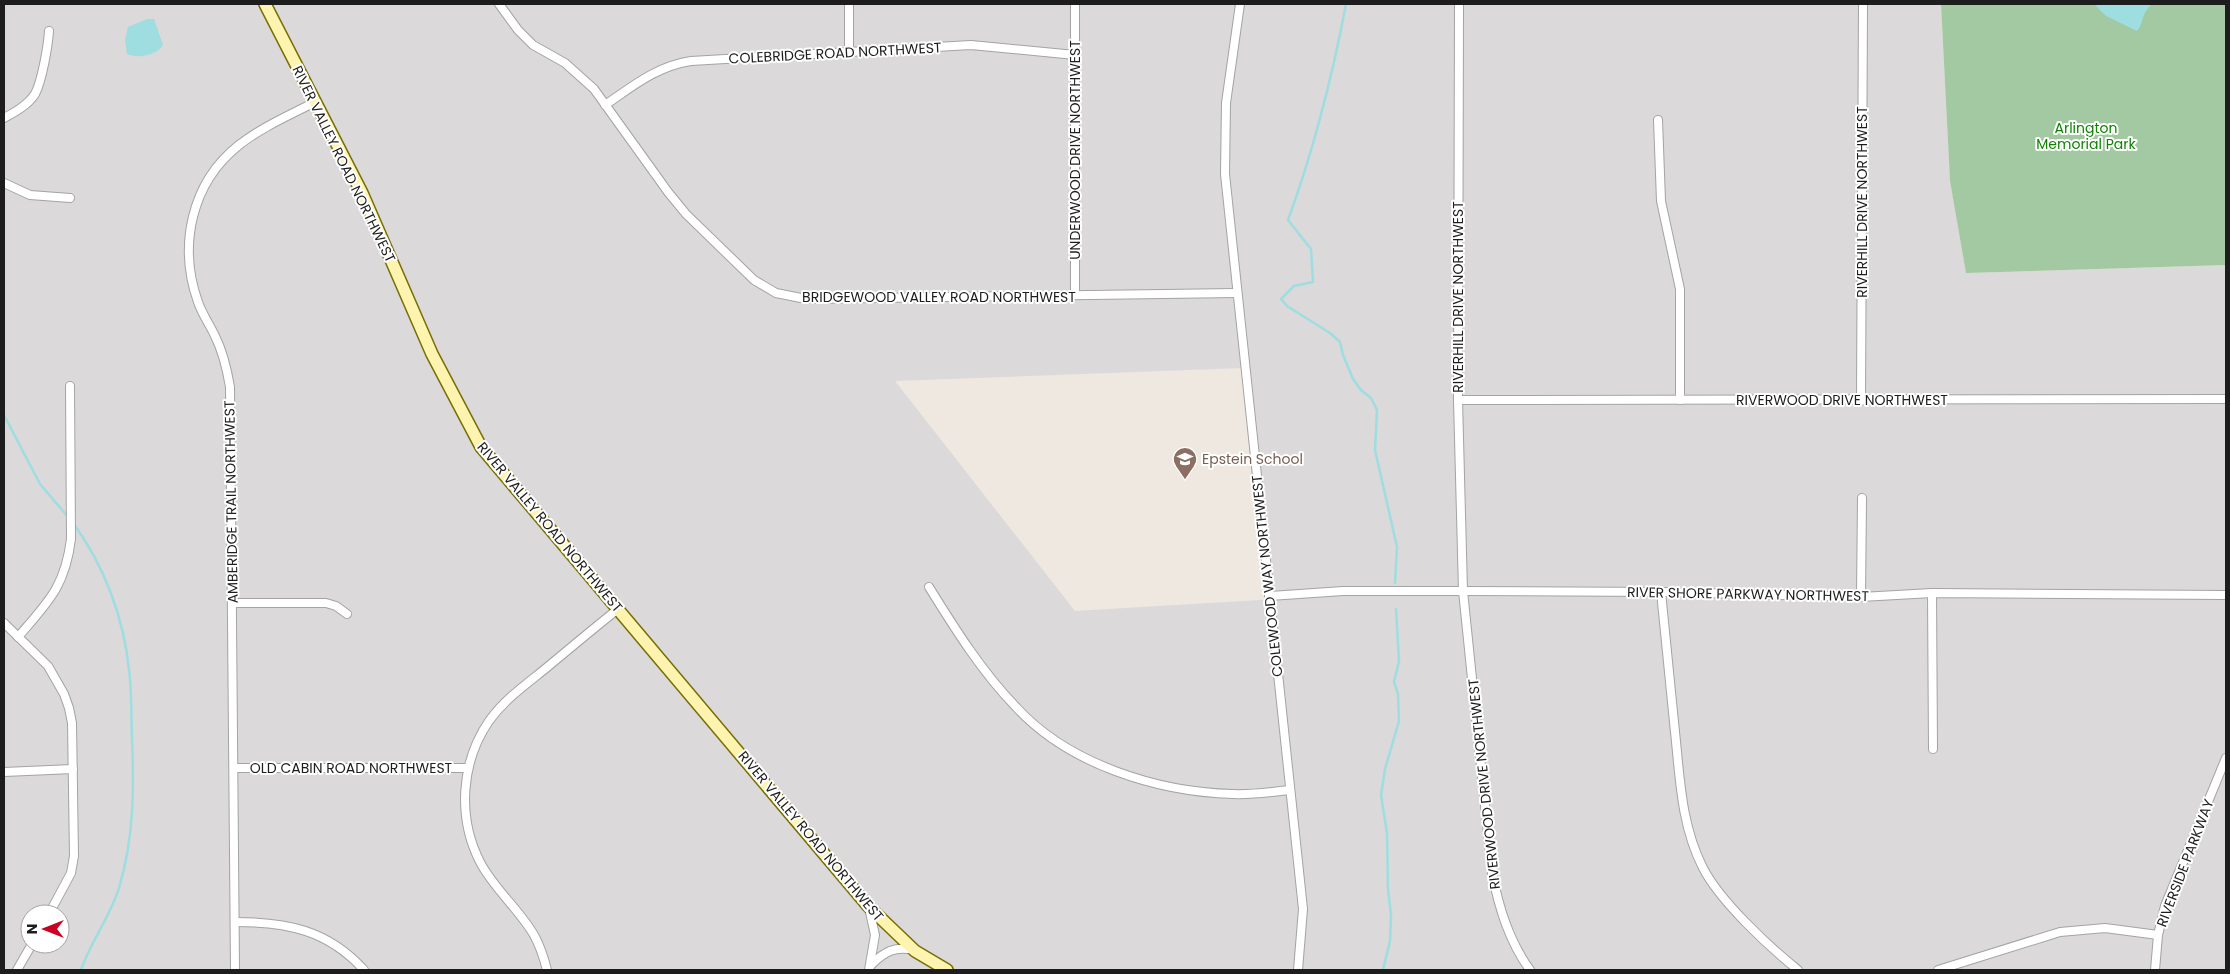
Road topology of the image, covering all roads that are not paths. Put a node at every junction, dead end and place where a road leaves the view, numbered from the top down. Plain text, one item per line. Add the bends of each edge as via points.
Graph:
1 (265, 4) edge
2 (499, 4) edge
3 (849, 4) edge
4 (1075, 4) edge
5 (1240, 4) edge
6 (1459, 4) edge
7 (1863, 4) edge
8 (50, 31) dead end
9 (849, 53) junction
10 (1075, 55) junction
11 (315, 102) junction
12 (605, 105) junction
13 (4, 118) edge
14 (1658, 120) dead end
15 (4, 183) edge
16 (70, 198) dead end
17 (1237, 294) junction
18 (1075, 296) junction
19 (70, 386) dead end
20 (2226, 398) edge
21 (1458, 400) junction
22 (1680, 400) junction
23 (1861, 401) junction
24 (1862, 498) dead end
25 (929, 587) dead end
26 (1463, 591) junction
27 (1661, 592) junction
28 (1932, 593) junction
29 (2226, 595) edge
30 (1269, 596) junction
31 (1861, 597) junction
32 (233, 603) junction
33 (618, 609) junction
34 (347, 614) dead end
35 (4, 623) edge
36 (18, 637) junction
37 (1933, 749) dead end
38 (2226, 758) edge
39 (234, 768) junction
40 (468, 768) junction
41 (73, 769) junction
42 (4, 772) edge
43 (1290, 790) junction
44 (54, 904) edge
45 (868, 906) junction
46 (235, 922) junction
47 (2158, 935) junction
48 (915, 951) junction
49 (26, 954) edge
50 (870, 968) edge
51 (17, 970) edge
52 (235, 970) edge
53 (364, 970) edge
54 (548, 970) edge
55 (948, 970) edge
56 (1298, 970) edge
57 (1530, 970) edge
58 (1798, 970) edge
59 (1938, 970) edge
60 (2156, 970) edge

1 - 11 street, RIVER VALLEY ROAD NORTHWEST
2 - 12 street, BRIDGEWOOD VALLEY ROAD NORTHWEST via 533,45 579,74
3 - 9 street
4 - 10 street, UNDERWOOD DRIVE NORTHWEST
5 - 17 street, COLEWOOD WAY NORTHWEST via 1224,138
6 - 21 street, RIVERHILL DRIVE NORTHWEST
7 - 23 street, RIVERHILL DRIVE NORTHWEST
8 - 13 street via 36,93 26,105
9 - 10 street, COLEBRIDGE ROAD NORTHWEST via 971,45
9 - 12 street, COLEBRIDGE ROAD NORTHWEST via 678,63 652,73
10 - 18 street, UNDERWOOD DRIVE NORTHWEST
11 - 32 street, AMBERIDGE TRAIL NORTHWEST via 253,135 227,156 203,187 190,225 188,255 193,285 198,304 221,350 230,387
11 - 33 street, RIVER VALLEY ROAD NORTHWEST via 362,193 432,354 481,447
12 - 18 street, BRIDGEWOOD VALLEY ROAD NORTHWEST via 686,214 754,280 776,293 806,299
14 - 22 street via 1661,200 1680,289
15 - 16 street via 30,196
17 - 18 street, BRIDGEWOOD VALLEY ROAD NORTHWEST
17 - 30 street, COLEWOOD WAY NORTHWEST
19 - 36 street via 71,539 68,562 54,595
20 - 23 street, RIVERWOOD DRIVE NORTHWEST
21 - 22 street, RIVERWOOD DRIVE NORTHWEST
21 - 26 street, RIVERHILL DRIVE NORTHWEST
22 - 23 street, RIVERWOOD DRIVE NORTHWEST
24 - 31 street
25 - 43 street via 1003,693 1032,722 1069,750 1151,783 1180,789 1234,794
26 - 27 street, RIVER SHORE PARKWAY NORTHWEST
26 - 30 street, RIVER SHORE PARKWAY NORTHWEST via 1343,591
26 - 57 street, RIVERWOOD DRIVE NORTHWEST via 1492,873 1512,941
27 - 31 street, RIVER SHORE PARKWAY NORTHWEST
27 - 58 street via 1682,807 1692,845 1721,894 1778,954
28 - 29 street, RIVER SHORE PARKWAY NORTHWEST
28 - 31 street, RIVER SHORE PARKWAY NORTHWEST
28 - 37 street
30 - 43 street, COLEWOOD WAY NORTHWEST
32 - 34 street via 326,603
32 - 39 street, AMBERIDGE TRAIL NORTHWEST
33 - 40 street via 500,708 480,737
33 - 45 street, RIVER VALLEY ROAD NORTHWEST
35 - 36 street
36 - 41 street via 48,666 64,694 72,723
38 - 47 street, RIVERSIDE PARKWAY via 2165,906
39 - 40 street, OLD CABIN ROAD NORTHWEST
39 - 46 street, AMBERIDGE TRAIL NORTHWEST
40 - 54 street via 465,809 474,848 489,876 534,935
41 - 42 street
41 - 44 street via 74,856 71,873
43 - 56 street, COLEWOOD WAY NORTHWEST via 1303,909
45 - 48 street, RIVER VALLEY ROAD NORTHWEST
45 - 50 street via 875,935
46 - 52 street, AMBERIDGE TRAIL NORTHWEST
46 - 53 street via 266,922 306,930 346,952
47 - 59 street via 2105,928 2060,932
47 - 60 street, RIVERSIDE PARKWAY
48 - 50 street via 890,950 881,954
48 - 55 street, RIVER VALLEY ROAD NORTHWEST
49 - 51 street

